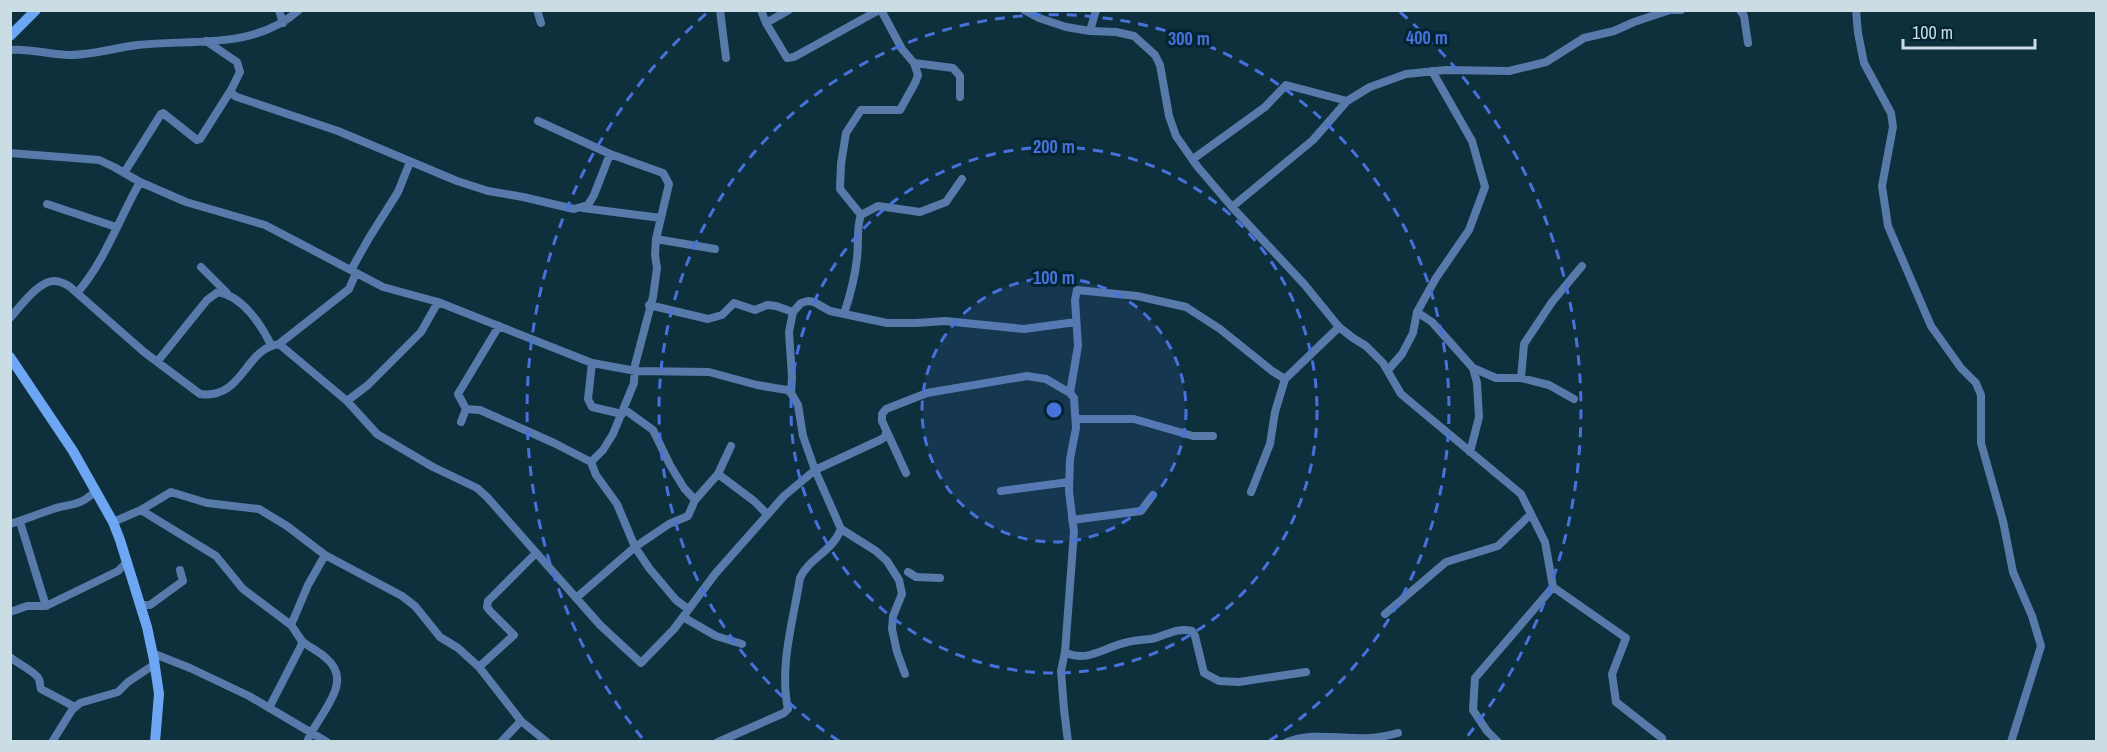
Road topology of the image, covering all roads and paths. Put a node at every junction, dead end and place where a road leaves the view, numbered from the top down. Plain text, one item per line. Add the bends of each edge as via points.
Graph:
1 (36, 10) edge
2 (279, 10) edge
3 (299, 10) edge
4 (537, 10) edge
5 (720, 10) edge
6 (761, 10) edge
7 (789, 10) edge
8 (880, 10) edge
9 (1024, 10) edge
10 (1096, 10) edge
11 (1681, 10) edge
12 (1740, 10) edge
13 (1856, 10) edge
14 (1666, 11) edge
15 (283, 23) junction
16 (541, 23) dead end
17 (766, 23) junction
18 (1090, 32) junction
19 (10, 36) edge
20 (206, 41) junction
21 (1748, 43) dead end
22 (10, 50) edge
23 (726, 58) dead end
24 (914, 63) junction
25 (1431, 71) junction
26 (231, 90) junction
27 (960, 97) dead end
28 (1347, 101) junction
29 (538, 121) dead end
30 (10, 153) edge
31 (610, 154) junction
32 (1193, 159) junction
33 (410, 162) junction
34 (124, 173) junction
35 (962, 179) dead end
36 (140, 182) junction
37 (47, 204) dead end
38 (1232, 207) junction
39 (583, 208) junction
40 (861, 214) junction
41 (661, 218) junction
42 (116, 226) junction
43 (656, 239) junction
44 (715, 249) dead end
45 (1582, 266) dead end
46 (201, 267) dead end
47 (353, 272) junction
48 (77, 293) junction
49 (228, 294) junction
50 (438, 302) junction
51 (649, 305) junction
52 (793, 312) junction
53 (1417, 312) junction
54 (844, 314) junction
55 (10, 318) edge
56 (1076, 322) junction
57 (499, 326) junction
58 (1339, 327) junction
59 (275, 345) junction
60 (10, 357) edge
61 (157, 362) junction
62 (592, 363) junction
63 (1473, 368) junction
64 (1388, 370) junction
65 (636, 371) junction
66 (1521, 378) junction
67 (1286, 379) junction
68 (791, 393) junction
69 (1070, 393) junction
70 (1574, 399) dead end
71 (347, 401) junction
72 (466, 409) junction
73 (623, 412) junction
74 (1076, 419) junction
75 (461, 422) dead end
76 (886, 433) junction
77 (1213, 435) dead end
78 (732, 446) dead end
79 (1470, 452) junction
80 (591, 462) junction
81 (815, 470) junction
82 (906, 473) dead end
83 (718, 474) junction
84 (1070, 482) junction
85 (1001, 491) dead end
86 (95, 492) junction
87 (1251, 492) dead end
88 (1153, 495) dead end
89 (695, 500) junction
90 (141, 510) junction
91 (767, 514) junction
92 (1531, 514) junction
93 (1072, 520) junction
94 (20, 522) junction
95 (113, 522) junction
96 (10, 525) edge
97 (841, 529) junction
98 (635, 547) junction
99 (536, 552) junction
100 (325, 555) junction
101 (127, 562) junction
102 (892, 568) junction
103 (180, 570) dead end
104 (908, 572) junction
105 (940, 578) dead end
106 (899, 580) junction
107 (1553, 587) junction
108 (576, 598) junction
109 (140, 605) junction
110 (46, 606) junction
111 (688, 609) junction
112 (10, 612) edge
113 (1385, 615) dead end
114 (683, 617) junction
115 (291, 625) junction
116 (302, 640) junction
117 (742, 644) dead end
118 (1065, 652) junction
119 (10, 657) edge
120 (153, 659) junction
121 (479, 667) junction
122 (1306, 672) dead end
123 (905, 674) dead end
124 (75, 707) junction
125 (269, 708) junction
126 (521, 721) junction
127 (310, 733) junction
128 (1398, 734) dead end
129 (51, 741) edge
130 (154, 741) edge
131 (307, 741) edge
132 (327, 741) edge
133 (501, 741) edge
134 (548, 741) edge
135 (718, 741) edge
136 (1068, 741) edge
137 (1287, 741) edge
138 (1498, 741) edge
139 (1663, 741) edge
140 (2011, 741) edge

1 - 19 street
2 - 15 street
3 - 15 street
4 - 16 street
5 - 23 street
6 - 17 street
7 - 17 street
8 - 17 street via 787,58
8 - 24 street
9 - 18 street
10 - 18 street
11 - 14 street
12 - 21 street
13 - 140 street via 1864,63 1891,113 1893,127 1882,186 1888,226 1931,326 1981,395 1981,443 2013,572 2041,646
14 - 25 street via 1584,38 1546,62 1527,67 1509,71
15 - 20 street via 244,38
18 - 32 street via 1134,36 1155,55 1168,116 1176,136
20 - 22 street via 138,45 71,55
20 - 26 street via 237,62 240,72
24 - 27 street via 953,68 960,76
24 - 40 street via 918,75 900,110 861,110 846,133 840,189
25 - 28 street via 1379,83
25 - 53 street via 1472,141 1485,187 1469,230
26 - 33 street via 237,97 338,130
26 - 34 street via 200,140 161,114
28 - 32 street via 1286,85 1265,107
28 - 38 street via 1313,140
29 - 31 street
30 - 34 street via 99,160
31 - 39 street via 594,195
31 - 41 street via 668,178
32 - 38 street
33 - 39 street via 488,192
33 - 47 street via 398,192
34 - 36 street
35 - 40 street via 946,202 920,212 878,206
36 - 42 street
36 - 47 street via 186,202 265,225
37 - 42 street
38 - 58 street
39 - 41 street
40 - 54 street via 851,295
41 - 43 street
42 - 48 street via 99,262
43 - 44 street
43 - 51 street via 657,268
45 - 66 street via 1524,344
46 - 49 street
47 - 50 street via 383,287
47 - 59 street via 349,289
48 - 55 street via 57,281 47,281
48 - 61 street
49 - 59 street
49 - 61 street via 218,292 207,300
50 - 57 street
50 - 71 street via 421,332
51 - 52 street via 708,319 722,315 734,303 755,310 767,305
51 - 65 street
52 - 54 street via 808,301
52 - 68 street via 789,332
53 - 63 street via 1432,322
53 - 64 street via 1408,344
54 - 56 street via 887,323 955,321 1024,329
56 - 67 street via 1077,290 1137,296 1186,307
56 - 69 street via 1078,346
57 - 62 street
57 - 72 street via 458,394
58 - 64 street via 1366,346
58 - 67 street
59 - 61 street via 260,352 224,392 210,396 200,394
59 - 71 street
60 - 86 street
62 - 65 street
62 - 73 street via 588,399 592,407
63 - 66 street via 1496,378
63 - 79 street via 1479,417
64 - 79 street via 1401,394
65 - 68 street via 709,372
65 - 73 street
66 - 70 street via 1549,385
67 - 87 street via 1270,444
68 - 81 street via 798,405 803,436
69 - 74 street
69 - 76 street via 1046,379 1027,376 927,393 886,410 882,414
71 - 99 street via 377,434 477,488
72 - 75 street
72 - 80 street via 480,410
73 - 80 street via 603,450
73 - 89 street via 653,430 670,465
74 - 77 street via 1134,419 1193,436
74 - 84 street
76 - 81 street via 880,440
76 - 82 street
78 - 83 street
79 - 92 street via 1521,494
80 - 98 street via 617,504
81 - 91 street
81 - 97 street
83 - 89 street
83 - 91 street
84 - 85 street
84 - 93 street
86 - 94 street via 75,505
86 - 95 street
88 - 93 street via 1141,511
89 - 98 street via 688,516
90 - 95 street
90 - 100 street via 171,492 207,503 260,509
90 - 115 street via 216,556 243,589
91 - 111 street
92 - 107 street via 1545,542
92 - 113 street via 1498,546 1446,562
93 - 118 street
94 - 96 street
94 - 110 street
95 - 101 street
97 - 102 street via 876,551
97 - 135 street via 800,578 785,670 788,710
98 - 108 street
98 - 111 street via 669,592
99 - 108 street
99 - 121 street via 488,601 487,607 513,635
100 - 115 street
100 - 121 street via 402,596 440,637
101 - 109 street
101 - 110 street via 118,571
102 - 104 street
102 - 106 street
103 - 109 street via 183,581 150,605
104 - 105 street
104 - 106 street
106 - 123 street via 902,594 892,629
107 - 138 street via 1474,678 1473,710
107 - 139 street via 1626,638 1612,674 1616,702
108 - 114 street via 641,663
109 - 120 street
110 - 112 street via 27,606
111 - 114 street
114 - 117 street via 716,636
115 - 116 street
116 - 125 street
116 - 127 street via 327,659 337,672 338,682
118 - 122 street via 1083,657 1126,642 1186,630 1195,636 1204,673 1219,681 1239,682
118 - 136 street via 1061,671
119 - 124 street via 34,672 42,689
120 - 124 street via 118,692
120 - 125 street via 190,668
120 - 130 street via 159,694
121 - 126 street
124 - 129 street
125 - 127 street
126 - 133 street
126 - 134 street
127 - 131 street
127 - 132 street
128 - 137 street via 1377,738 1314,736

